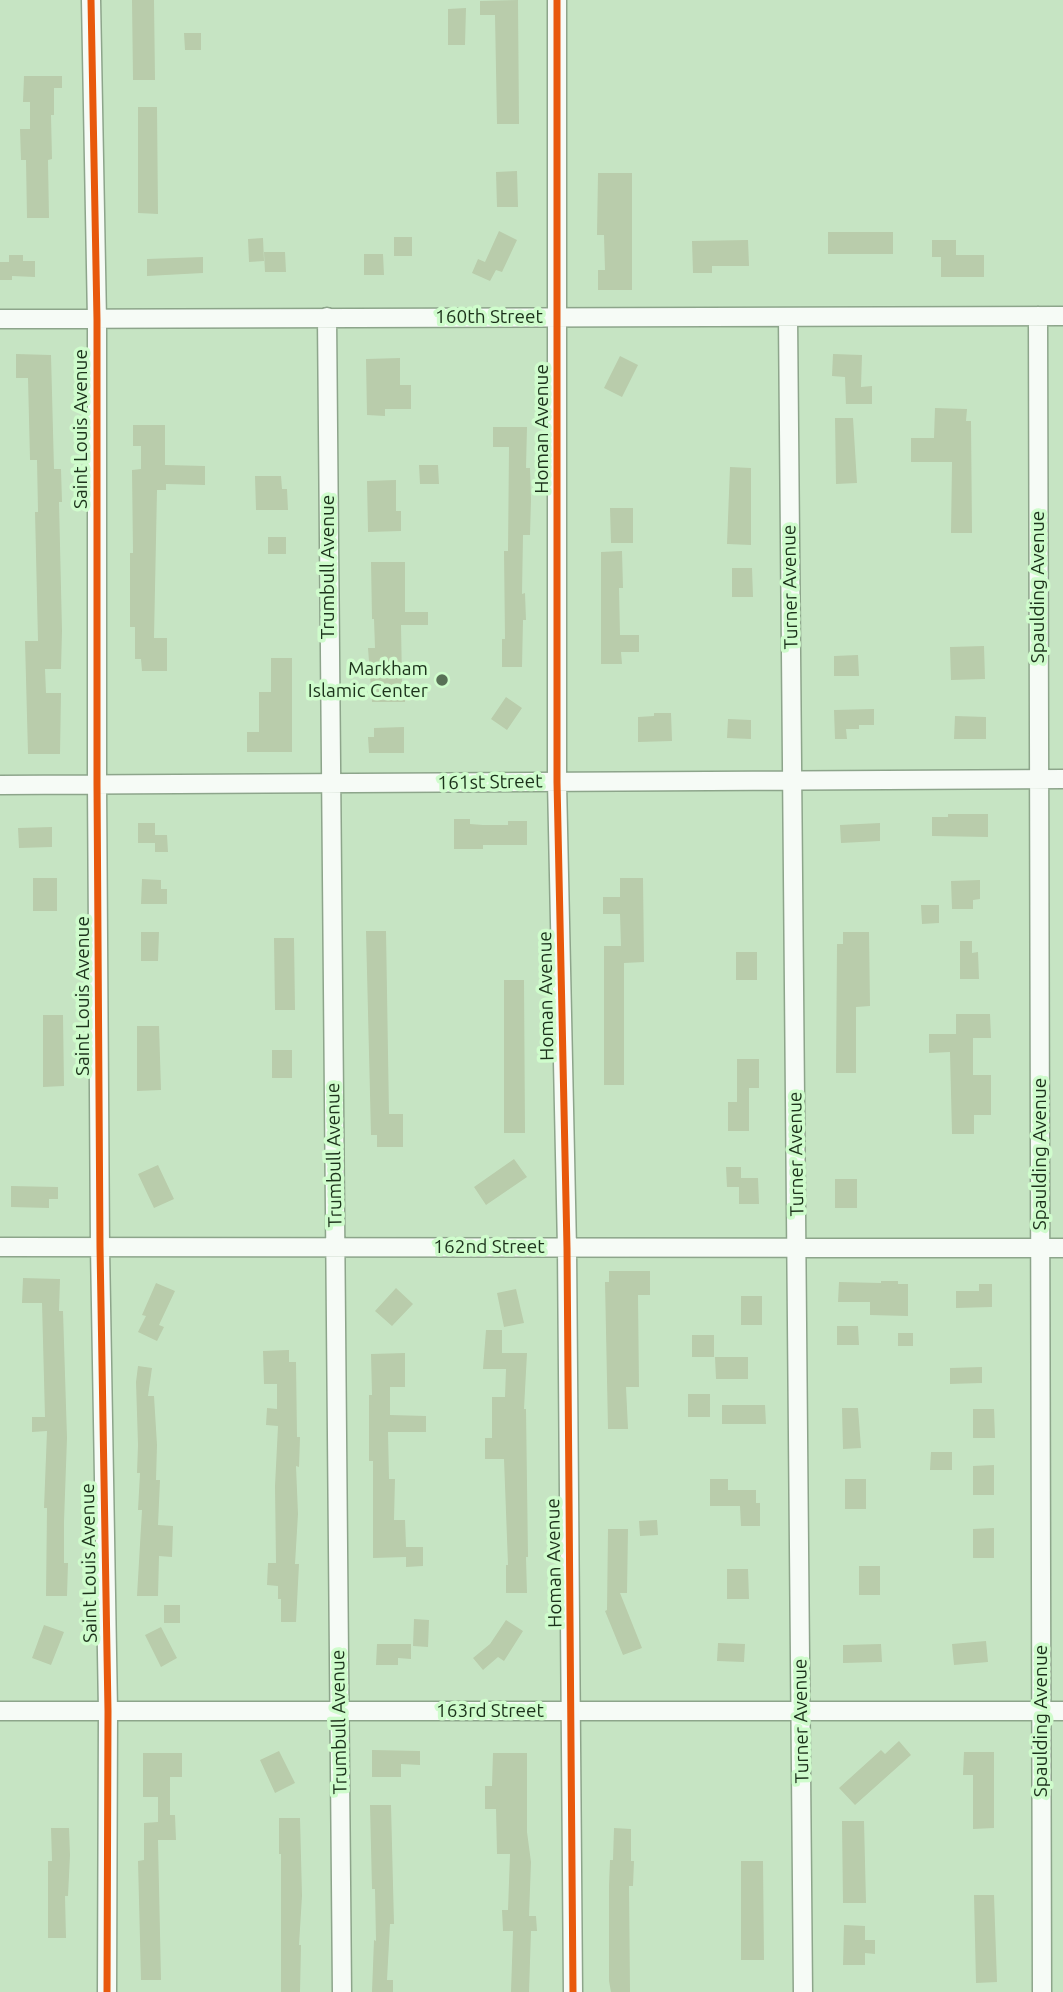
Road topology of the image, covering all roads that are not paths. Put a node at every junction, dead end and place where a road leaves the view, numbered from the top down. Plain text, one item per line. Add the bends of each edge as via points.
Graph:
1 (91, 0) edge
2 (557, 0) edge
3 (1038, 316) junction
4 (1063, 316) edge
5 (327, 317) junction
6 (557, 317) junction
7 (788, 317) junction
8 (0, 319) edge
9 (97, 320) junction
10 (1039, 779) junction
11 (1063, 779) edge
12 (792, 780) junction
13 (557, 782) junction
14 (97, 784) junction
15 (329, 784) junction
16 (0, 785) edge
17 (0, 1247) edge
18 (100, 1247) junction
19 (335, 1247) junction
20 (567, 1248) junction
21 (796, 1248) junction
22 (1040, 1248) junction
23 (1063, 1248) edge
24 (0, 1711) edge
25 (108, 1711) junction
26 (339, 1711) junction
27 (571, 1711) junction
28 (801, 1711) junction
29 (1041, 1711) junction
30 (1063, 1711) edge
31 (107, 1992) edge
32 (342, 1992) edge
33 (573, 1992) edge
34 (803, 1992) edge
35 (1042, 1992) edge

1 - 9 street, Saint Louis Avenue
2 - 6 street, Homan Avenue
3 - 4 street, 160th Street
3 - 7 street, 160th Street
3 - 10 street, Spaulding Avenue
5 - 6 street, 160th Street
5 - 9 street, 160th Street
5 - 15 street, Trumbull Avenue
6 - 7 street, 160th Street
6 - 13 street, Homan Avenue
7 - 12 street, Turner Avenue
8 - 9 street, 160th Street
9 - 14 street, Saint Louis Avenue
10 - 11 street, 161st Street
10 - 12 street, 161st Street
10 - 22 street, Spaulding Avenue
12 - 13 street, 161st Street
12 - 21 street, Turner Avenue
13 - 15 street, 161st Street
13 - 20 street, Homan Avenue
14 - 15 street, 161st Street
14 - 16 street, 161st Street
14 - 18 street, Saint Louis Avenue
15 - 19 street, Trumbull Avenue
17 - 18 street, 162nd Street
18 - 19 street, 162nd Street
18 - 25 street, Saint Louis Avenue
19 - 20 street, 162nd Street
19 - 26 street, Trumbull Avenue
20 - 21 street, 162nd Street
20 - 27 street, Homan Avenue
21 - 22 street, 162nd Street
21 - 28 street, Turner Avenue
22 - 23 street, 162nd Street
22 - 29 street, Spaulding Avenue
24 - 25 street, 163rd Street
25 - 26 street, 163rd Street
25 - 31 street, Saint Louis Avenue
26 - 27 street, 163rd Street
26 - 32 street, Trumbull Avenue
27 - 28 street, 163rd Street
27 - 33 street, Homan Avenue
28 - 29 street, 163rd Street
28 - 34 street, Turner Avenue
29 - 30 street, 163rd Street
29 - 35 street, Spaulding Avenue

